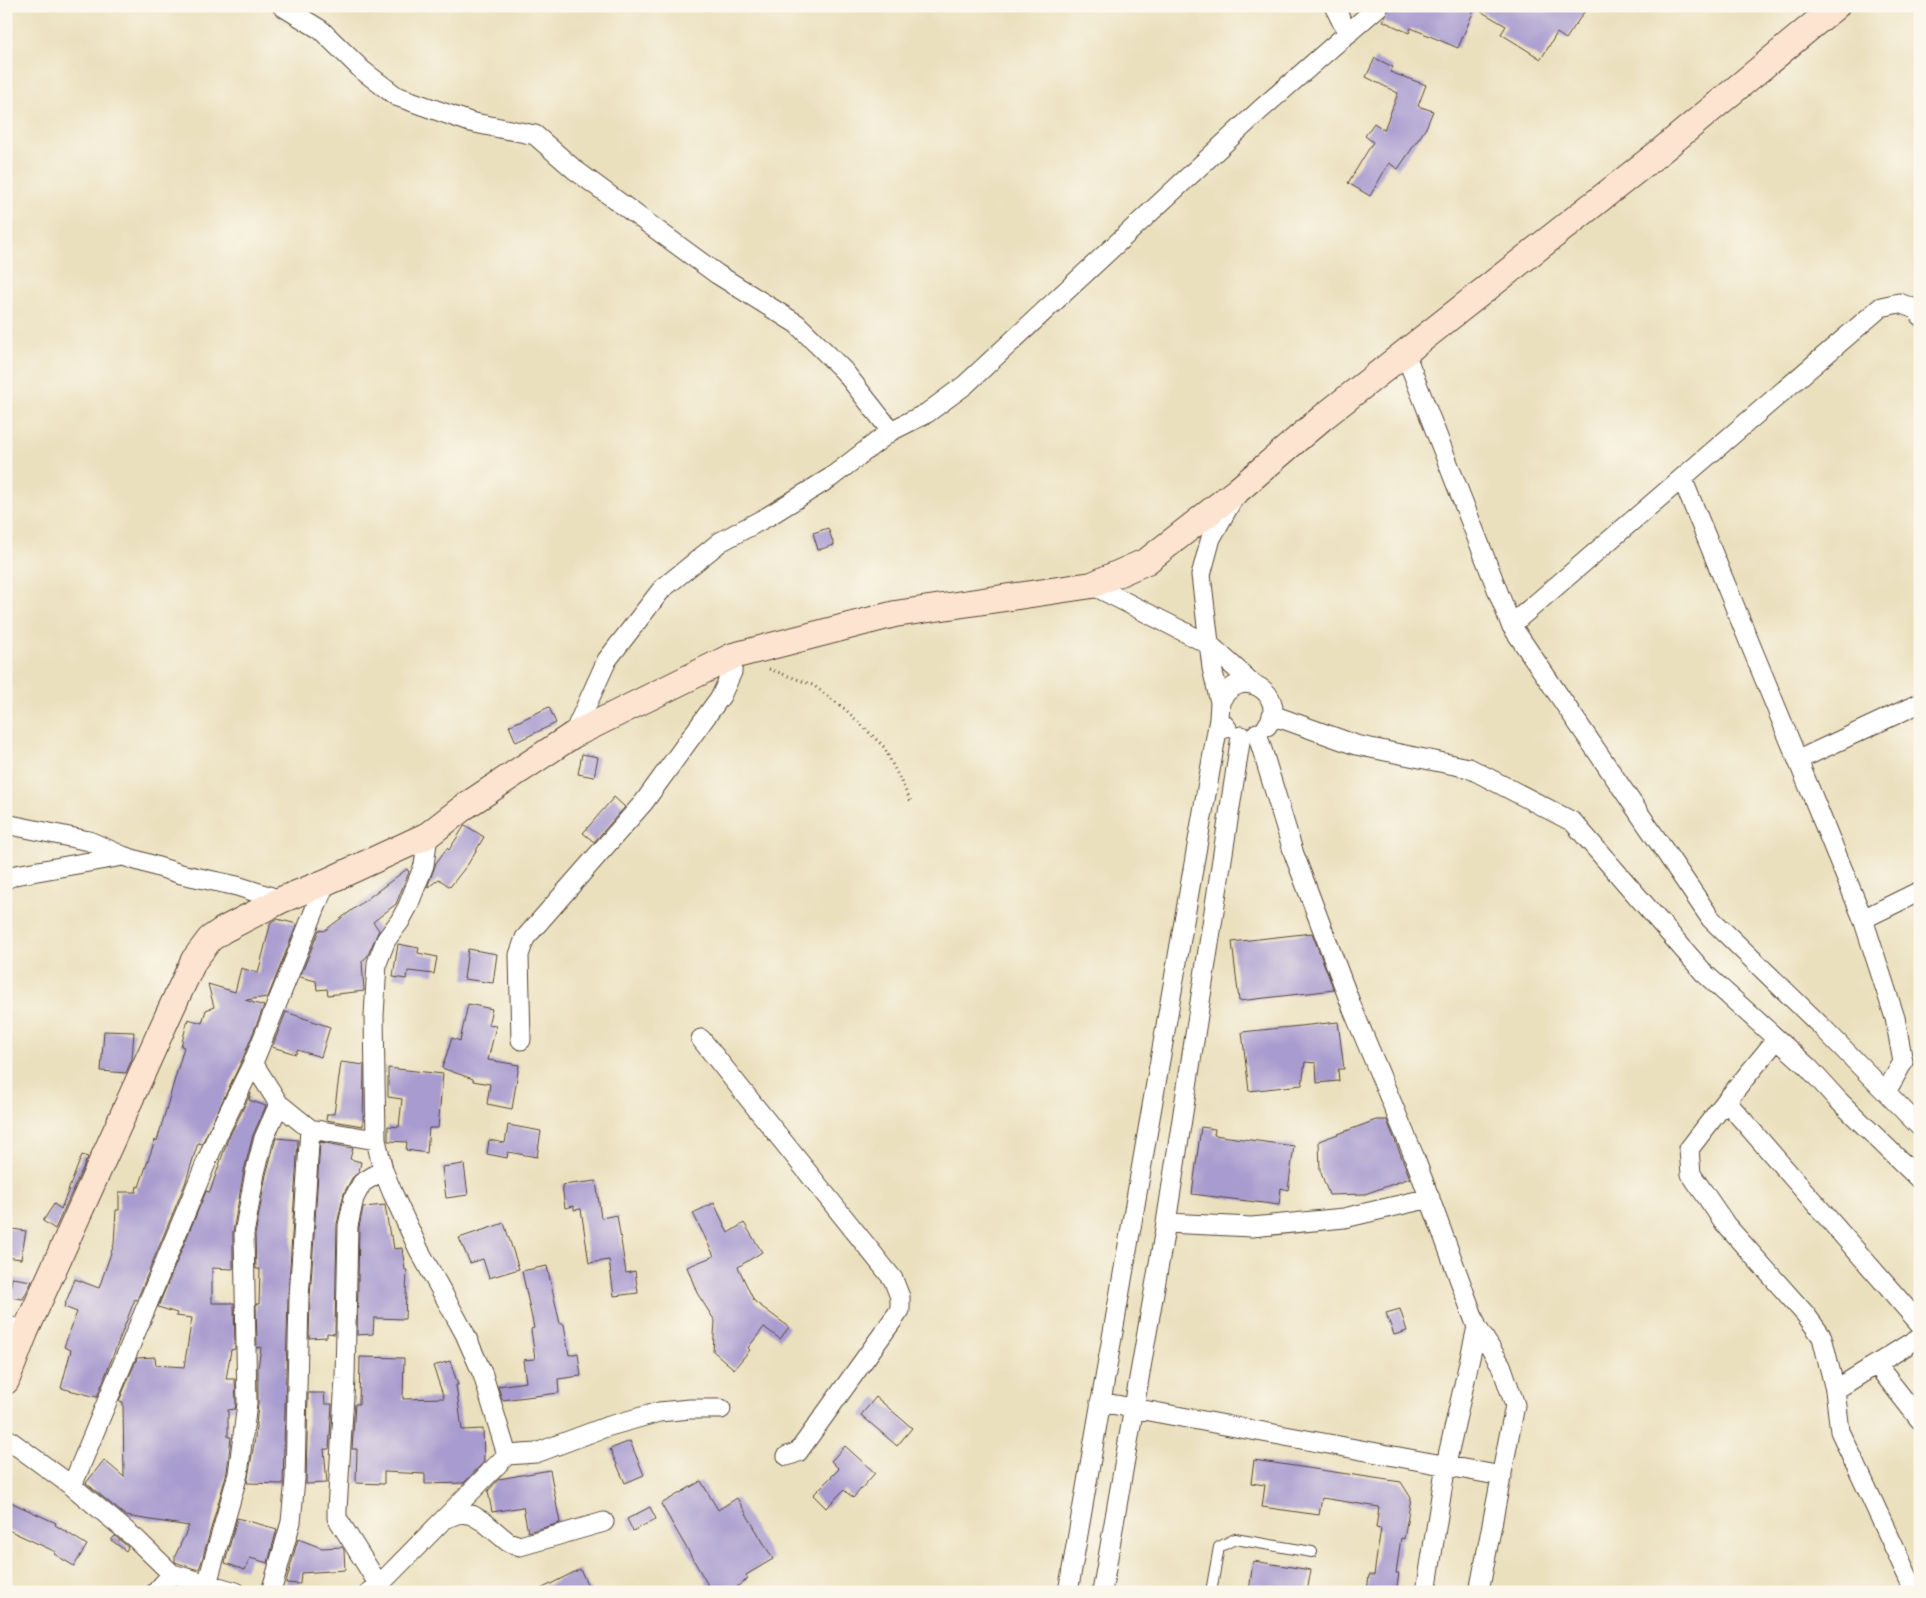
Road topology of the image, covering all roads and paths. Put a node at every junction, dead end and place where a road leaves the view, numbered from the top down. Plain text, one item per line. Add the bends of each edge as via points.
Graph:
1 (282, 6) edge
2 (1334, 6) edge
3 (1379, 6) edge
4 (1836, 6) edge
5 (1348, 34) junction
6 (1920, 316) edge
7 (1404, 353) junction
8 (891, 431) junction
9 (1682, 478) junction
10 (1238, 490) junction
11 (1092, 585) junction
12 (1511, 625) junction
13 (1210, 645) junction
14 (733, 662) junction
15 (1252, 684) junction
16 (1920, 703) edge
17 (1220, 711) junction
18 (1272, 715) junction
19 (573, 735) junction
20 (1249, 735) junction
21 (1798, 760) junction
22 (912, 804) dead end
23 (6, 824) edge
24 (428, 835) junction
25 (123, 856) junction
26 (6, 879) edge
27 (326, 882) junction
28 (1920, 892) edge
29 (281, 900) junction
30 (1864, 919) junction
31 (701, 1039) dead end
32 (1777, 1039) junction
33 (521, 1040) dead end
34 (253, 1063) junction
35 (1886, 1092) junction
36 (1726, 1102) junction
37 (279, 1104) junction
38 (1920, 1127) edge
39 (310, 1129) junction
40 (376, 1140) junction
41 (382, 1170) junction
42 (1920, 1180) edge
43 (1430, 1198) junction
44 (1166, 1223) junction
45 (1477, 1327) junction
46 (16, 1328) edge
47 (1920, 1334) edge
48 (1876, 1364) junction
49 (6, 1381) edge
50 (1835, 1390) junction
51 (1100, 1402) junction
52 (1134, 1407) junction
53 (721, 1409) dead end
54 (1920, 1420) edge
55 (6, 1438) edge
56 (507, 1455) junction
57 (787, 1456) dead end
58 (1446, 1464) junction
59 (1502, 1476) junction
60 (72, 1486) junction
61 (444, 1519) junction
62 (604, 1522) dead end
63 (1312, 1552) dead end
64 (172, 1574) junction
65 (207, 1584) junction
66 (374, 1588) edge
67 (156, 1592) edge
68 (236, 1592) edge
69 (271, 1592) edge
70 (1068, 1592) edge
71 (1102, 1592) edge
72 (1210, 1592) edge
73 (1426, 1592) edge
74 (1479, 1592) edge
75 (1916, 1592) edge

1 - 8 street via 321,30 362,70 396,96 470,122 535,135 575,170 709,268 797,324 844,371
2 - 5 street
3 - 5 street
4 - 7 street via 1656,155
5 - 8 street via 1260,110 965,385 928,413
6 - 9 street via 1918,310 1899,303 1881,307
7 - 10 street
7 - 12 street
8 - 19 street via 830,478 720,542 662,589 607,660
9 - 12 street
9 - 21 street
10 - 11 street via 1147,562
10 - 13 street via 1211,538 1201,575
11 - 13 street
11 - 14 street via 895,614
12 - 35 street via 1712,919
13 - 15 street
13 - 17 street
14 - 19 street
14 - 22 path via 768,669 813,685 846,710 884,747
14 - 33 street via 721,696 644,802 525,938 519,955
15 - 17 street via 1229,689
15 - 18 street via 1266,691
16 - 21 street
17 - 20 street via 1233,733
17 - 51 street
18 - 20 street via 1269,722
18 - 32 street via 1356,745 1469,768 1573,822 1704,973
19 - 24 street via 464,807
20 - 43 street via 1353,1010
20 - 44 street
21 - 30 street
23 - 25 street via 89,841
24 - 27 street
24 - 40 street via 424,865 408,906 386,940 377,963 374,1016
25 - 26 street
25 - 29 street
27 - 29 street
27 - 34 street
28 - 30 street
29 - 46 street via 223,930 210,939 194,960
30 - 35 street via 1896,1018 1903,1062
31 - 57 street via 893,1279 900,1297 900,1310 798,1452
32 - 36 street
32 - 42 street
34 - 37 street
34 - 60 street via 218,1134
35 - 38 street
36 - 47 street
36 - 50 street via 1689,1149 1691,1174 1726,1226 1822,1337
37 - 39 street
37 - 65 street via 264,1138 244,1234 247,1404 238,1474
39 - 40 street
39 - 69 street via 299,1298 295,1479 291,1522
40 - 41 street
41 - 56 street via 419,1250 469,1342 483,1375
41 - 66 street via 362,1183 354,1198 348,1226 337,1510 337,1518
43 - 44 street via 1344,1218 1252,1227
43 - 45 street
44 - 52 street
45 - 58 street
45 - 59 street via 1501,1366 1516,1405
46 - 49 street
47 - 48 street
48 - 50 street
48 - 54 street
50 - 75 street via 1840,1430
51 - 52 street
51 - 70 street
52 - 58 street
52 - 71 street
53 - 56 street via 659,1412 606,1427 536,1453
55 - 60 street
56 - 61 street
58 - 59 street
58 - 73 street
59 - 74 street
60 - 64 street
61 - 62 street via 460,1513 472,1515 508,1542 520,1546
61 - 66 street
63 - 72 lane via 1235,1539 1219,1547
64 - 65 street
64 - 67 street
65 - 68 street

